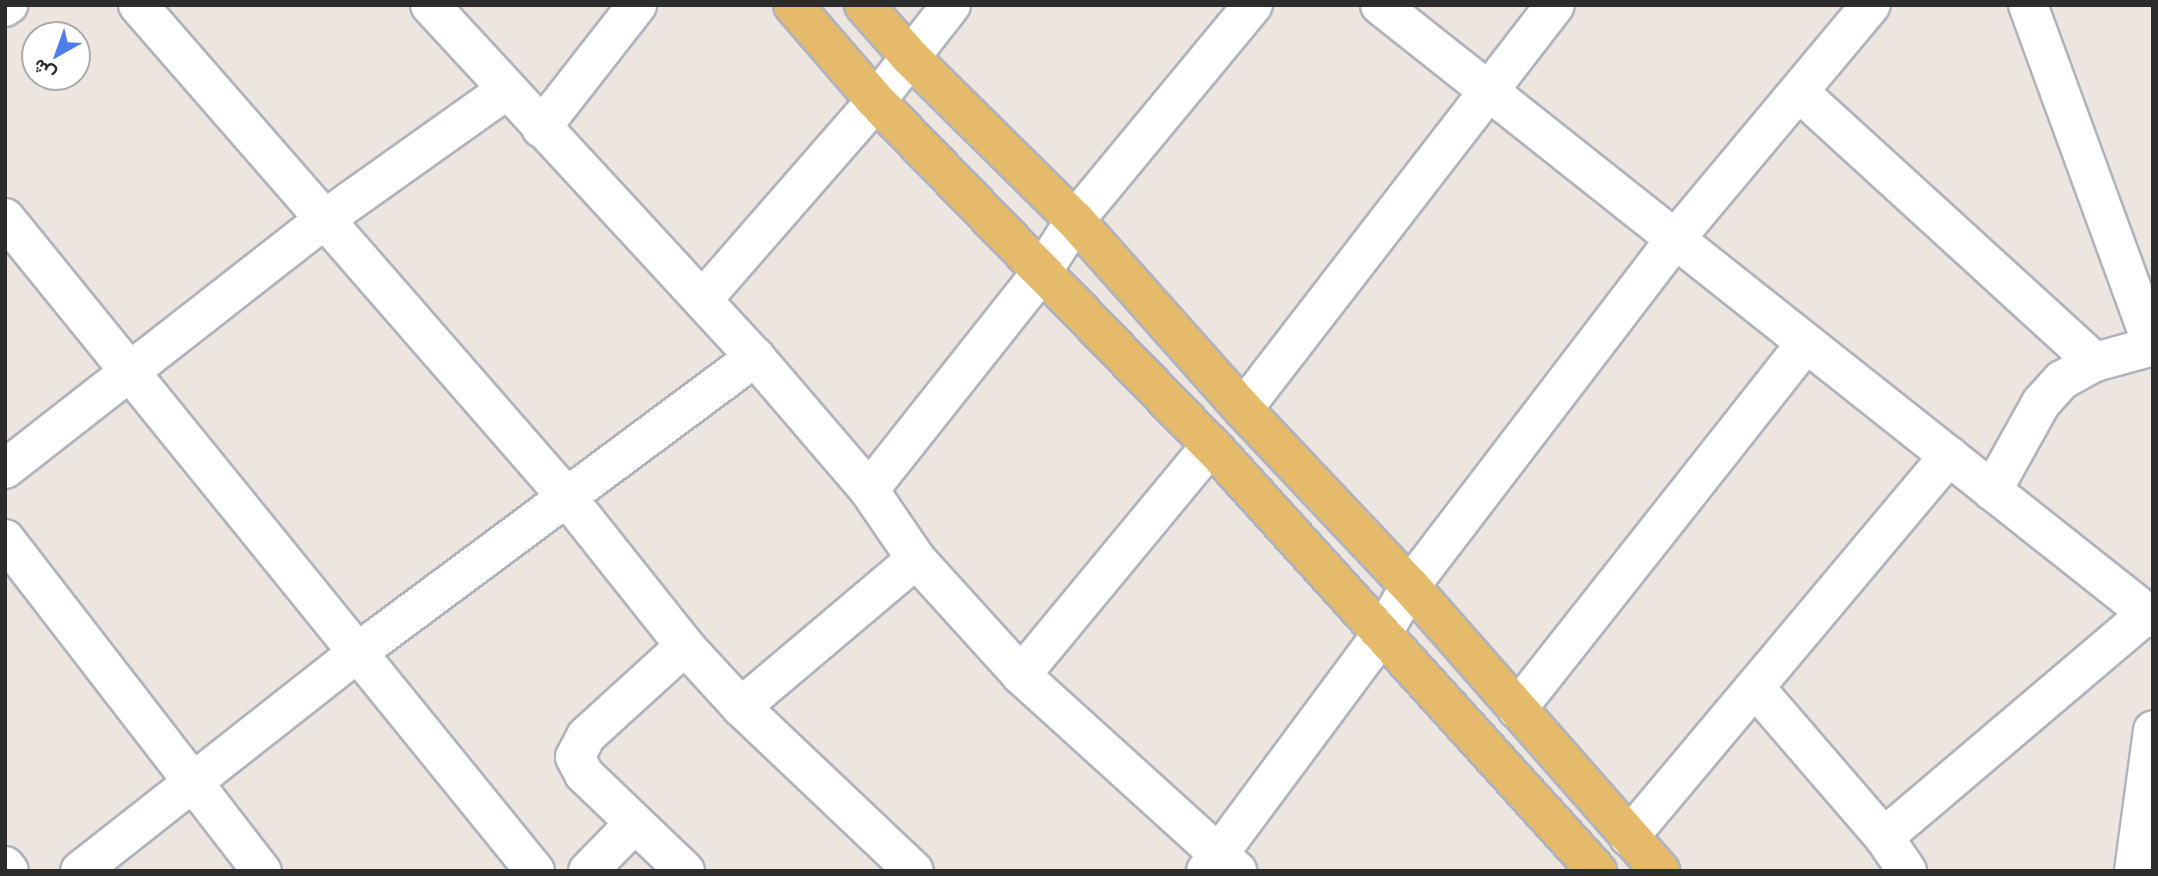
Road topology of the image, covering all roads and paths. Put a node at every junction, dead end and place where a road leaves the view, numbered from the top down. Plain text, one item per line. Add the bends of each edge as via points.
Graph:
1 (138, 5) edge
2 (430, 5) edge
3 (637, 5) edge
4 (793, 5) edge
5 (864, 5) edge
6 (951, 5) edge
7 (1253, 5) edge
8 (1380, 5) edge
9 (1555, 5) edge
10 (1871, 5) edge
11 (2028, 5) edge
12 (910, 57) junction
13 (505, 91) junction
14 (1488, 91) junction
15 (1799, 92) junction
16 (876, 101) junction
17 (541, 128) junction
18 (5, 218) edge
19 (325, 219) junction
20 (1075, 220) junction
21 (1675, 240) junction
22 (1042, 272) junction
23 (703, 299) junction
24 (1806, 343) junction
25 (2153, 346) edge
26 (755, 357) junction
27 (2095, 362) junction
28 (127, 373) junction
29 (1243, 409) junction
30 (1211, 445) junction
31 (1949, 456) junction
32 (5, 469) edge
33 (869, 490) junction
34 (1992, 491) junction
35 (565, 495) junction
36 (5, 539) edge
37 (916, 559) junction
38 (1410, 586) junction
39 (2150, 616) edge
40 (1382, 634) junction
41 (685, 646) junction
42 (358, 652) junction
43 (1021, 675) junction
44 (1757, 690) junction
45 (741, 707) junction
46 (1517, 709) junction
47 (2153, 730) edge
48 (194, 780) junction
49 (634, 824) junction
50 (1629, 837) junction
51 (1884, 837) junction
52 (2135, 862) edge
53 (1221, 865) edge
54 (5, 866) edge
55 (9, 871) edge
56 (80, 871) edge
57 (262, 871) edge
58 (535, 871) edge
59 (589, 871) edge
60 (685, 871) edge
61 (914, 871) edge
62 (1597, 871) edge
63 (1660, 871) edge
64 (1907, 871) edge

1 - 19 street
2 - 13 street
3 - 17 street
4 - 16 main road
5 - 12 main road
6 - 12 street
7 - 20 street
8 - 14 street
9 - 14 street
10 - 15 street
11 - 25 street
12 - 16 street
12 - 20 main road
13 - 17 street
13 - 19 street
14 - 21 street
14 - 29 street
15 - 21 street
15 - 27 street
16 - 22 main road
16 - 23 street
17 - 23 street
18 - 28 street
19 - 28 street
19 - 35 street
20 - 22 street
20 - 29 main road
21 - 24 street
21 - 38 street
22 - 30 main road
22 - 33 street
23 - 26 street
24 - 31 street
24 - 46 street
25 - 27 street
26 - 33 street
26 - 35 street
27 - 34 street via 2063,380 2041,403
28 - 32 street
28 - 42 street
29 - 38 main road
30 - 40 main road
30 - 43 street
31 - 34 street
31 - 44 street
33 - 37 street
34 - 39 street
35 - 41 street
35 - 42 street
36 - 48 street
37 - 43 street
37 - 45 street
38 - 40 street
38 - 46 main road
39 - 51 street
40 - 53 street
40 - 62 main road
41 - 45 street
41 - 49 street via 577,749 575,757 584,774
42 - 48 street
42 - 58 street
43 - 53 street
44 - 50 street
44 - 51 street
45 - 61 street
46 - 50 main road
47 - 52 street
48 - 56 street
48 - 57 street
49 - 59 street
49 - 60 street
50 - 63 main road
51 - 64 street
54 - 55 street

